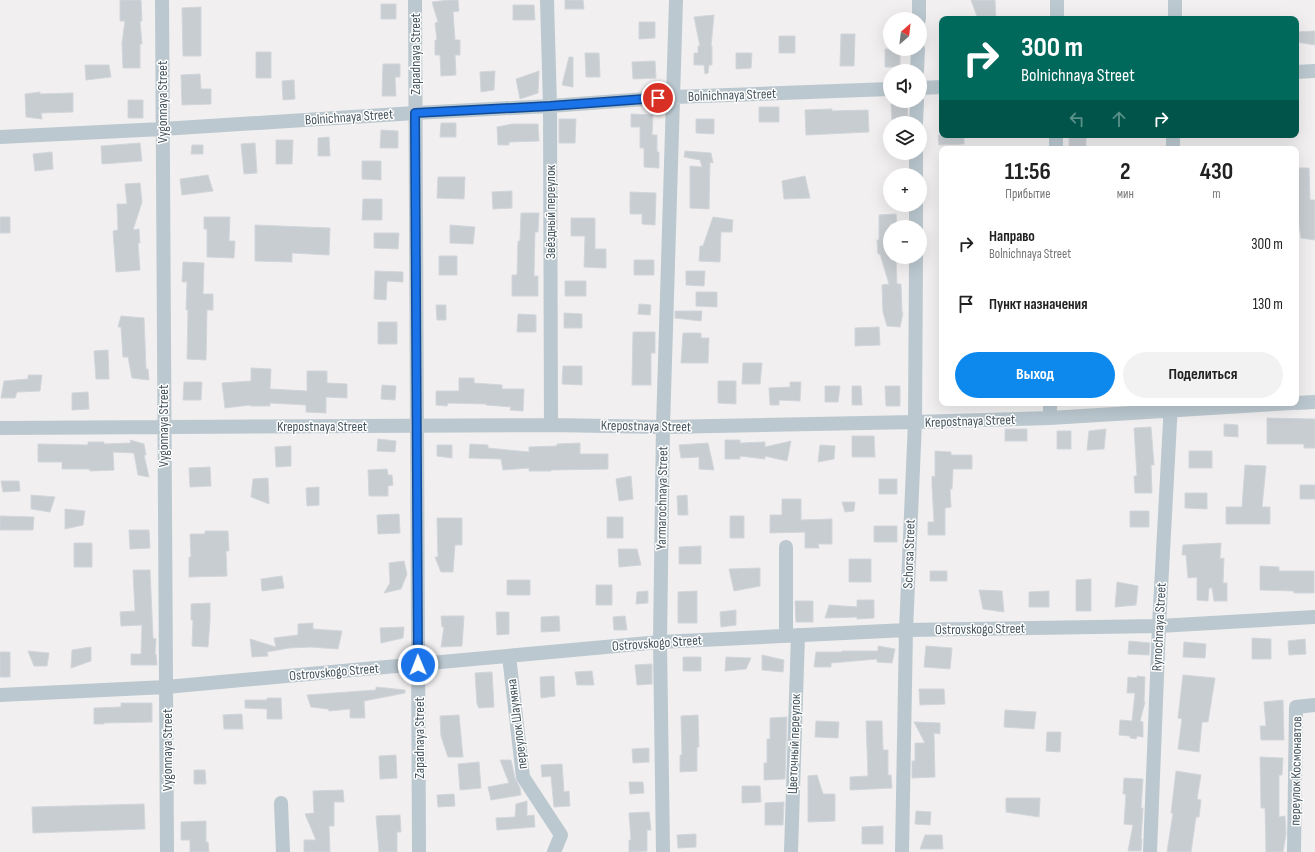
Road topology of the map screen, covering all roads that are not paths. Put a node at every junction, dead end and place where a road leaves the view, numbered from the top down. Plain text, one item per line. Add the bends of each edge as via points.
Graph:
1 (162, 0) edge
2 (415, 0) edge
3 (547, 0) edge
4 (676, 0) edge
5 (920, 0) edge
6 (1057, 0) edge
7 (1175, 0) edge
8 (919, 12) edge
9 (1057, 16) edge
10 (1175, 16) edge
11 (1315, 71) edge
12 (1299, 72) edge
13 (939, 87) edge
14 (927, 88) edge
15 (883, 89) edge
16 (673, 97) junction
17 (550, 106) junction
18 (415, 113) junction
19 (162, 129) junction
20 (0, 137) edge
21 (916, 264) edge
22 (1315, 402) edge
23 (1299, 403) edge
24 (1050, 406) edge
25 (1171, 406) edge
26 (1050, 418) junction
27 (915, 422) junction
28 (551, 425) junction
29 (163, 426) junction
30 (416, 426) junction
31 (663, 427) junction
32 (0, 428) edge
33 (786, 547) dead end
34 (1315, 617) edge
35 (1158, 626) junction
36 (906, 630) junction
37 (792, 635) junction
38 (660, 642) junction
39 (509, 656) junction
40 (418, 665) junction
41 (166, 687) junction
42 (0, 695) edge
43 (1315, 705) edge
44 (281, 803) dead end
45 (167, 852) edge
46 (283, 852) edge
47 (419, 852) edge
48 (554, 852) edge
49 (663, 852) edge
50 (791, 852) edge
51 (902, 852) edge
52 (1150, 852) edge
53 (1294, 852) edge

1 - 19 street, Vygonnaya Street
2 - 18 street, Zapadnaya Street
3 - 17 street, Звёздный переулок
4 - 16 street, Yarmarochnaya Street
5 - 8 street
6 - 9 street
7 - 10 street
11 - 12 street
13 - 14 street
15 - 16 street, Bolnichnaya Street
16 - 17 street, Bolnichnaya Street
16 - 31 street, Yarmarochnaya Street
17 - 18 street, Bolnichnaya Street
17 - 28 street, Звёздный переулок
18 - 19 street, Bolnichnaya Street
18 - 30 street, Zapadnaya Street
19 - 20 street, Bolnichnaya Street
19 - 29 street, Vygonnaya Street
21 - 27 street, Schorsa Street
22 - 23 street
24 - 26 street
25 - 26 street, Krepostnaya Street
25 - 35 street, Rynochnaya Street
26 - 27 street, Krepostnaya Street
27 - 31 street, Krepostnaya Street
27 - 36 street, Schorsa Street
28 - 30 street, Krepostnaya Street
28 - 31 street, Krepostnaya Street
29 - 30 street, Krepostnaya Street
29 - 32 street, Krepostnaya Street
29 - 41 street, Vygonnaya Street
30 - 40 street, Zapadnaya Street
31 - 38 street, Yarmarochnaya Street
33 - 37 street, Цветочный переулок
34 - 35 street, Ostrovskogo Street
35 - 36 street, Ostrovskogo Street
35 - 52 street, Rynochnaya Street
36 - 37 street, Ostrovskogo Street
36 - 51 street, Schorsa Street
37 - 38 street, Ostrovskogo Street
37 - 50 street, Цветочный переулок
38 - 39 street, Ostrovskogo Street
38 - 49 street, Yarmarochnaya Street
39 - 40 street, Ostrovskogo Street
39 - 48 street, переулок Шаумяна via 523,778 561,835
40 - 41 street, Ostrovskogo Street
40 - 47 street, Zapadnaya Street
41 - 42 street, Ostrovskogo Street
41 - 45 street, Vygonnaya Street
43 - 53 street, переулок Космонавтов via 1296,707
44 - 46 street

